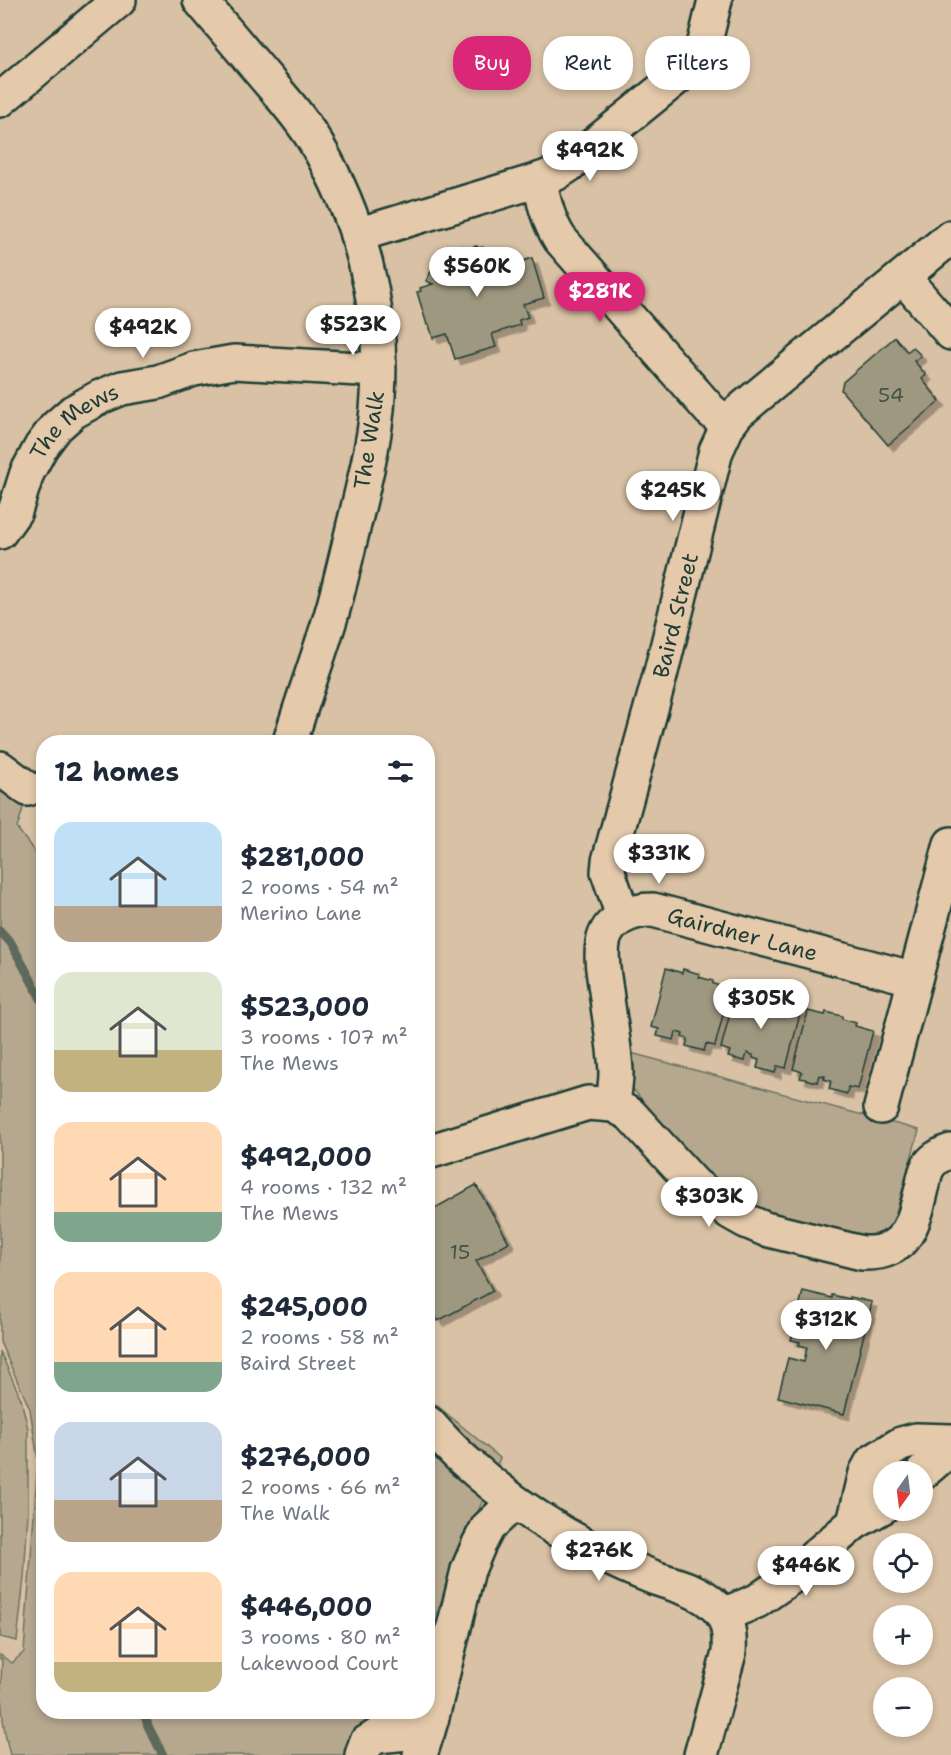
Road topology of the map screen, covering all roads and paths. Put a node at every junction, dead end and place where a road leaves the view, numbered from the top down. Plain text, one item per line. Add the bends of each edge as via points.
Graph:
1 (119, 0) edge
2 (200, 0) edge
3 (715, 0) edge
4 (0, 100) edge
5 (539, 180) junction
6 (357, 235) junction
7 (951, 237) edge
8 (903, 277) junction
9 (951, 333) edge
10 (378, 370) junction
11 (728, 425) junction
12 (0, 532) edge
13 (292, 735) edge
14 (0, 768) edge
15 (28, 789) dead end
16 (951, 844) edge
17 (623, 916) junction
18 (915, 979) junction
19 (613, 1105) junction
20 (881, 1107) dead end
21 (435, 1150) edge
22 (951, 1151) edge
23 (435, 1430) edge
24 (951, 1442) edge
25 (951, 1448) edge
26 (933, 1464) edge
27 (515, 1502) junction
28 (873, 1512) edge
29 (854, 1523) junction
30 (723, 1615) junction
31 (435, 1700) edge
32 (430, 1719) edge
33 (424, 1743) edge
34 (362, 1755) edge
35 (701, 1755) edge

1 - 4 street
2 - 6 street, The Walk via 314,139
3 - 5 street via 704,46 685,71 569,165
5 - 6 street
5 - 11 street via 548,215 560,239 710,410
6 - 10 street, The Walk via 372,292
7 - 8 street, Baird Street
8 - 9 street
8 - 11 street, Baird Street via 737,413
10 - 12 street, The Mews via 234,362 194,369 100,397 73,412 41,447 27,473 15,511
10 - 13 street, The Walk via 374,438 360,499 333,610
11 - 17 street, Baird Street via 716,451 609,861 608,872
14 - 15 street
16 - 18 street
17 - 18 street, Gairdner Lane via 637,910 653,910
17 - 19 street via 612,925 603,943 616,1074
18 - 20 street
19 - 21 street via 588,1103
19 - 22 street via 630,1114 694,1184 730,1212 765,1229 862,1253 892,1248 906,1234 929,1165
23 - 27 street via 465,1462
24 - 29 street via 916,1440 901,1444 872,1462
25 - 26 street
27 - 30 street via 611,1559 707,1599
27 - 31 street via 488,1527 468,1570
28 - 29 street
29 - 30 street via 790,1578 757,1601
30 - 35 street via 730,1636 729,1653
32 - 33 street
33 - 34 street via 377,1736 366,1743

